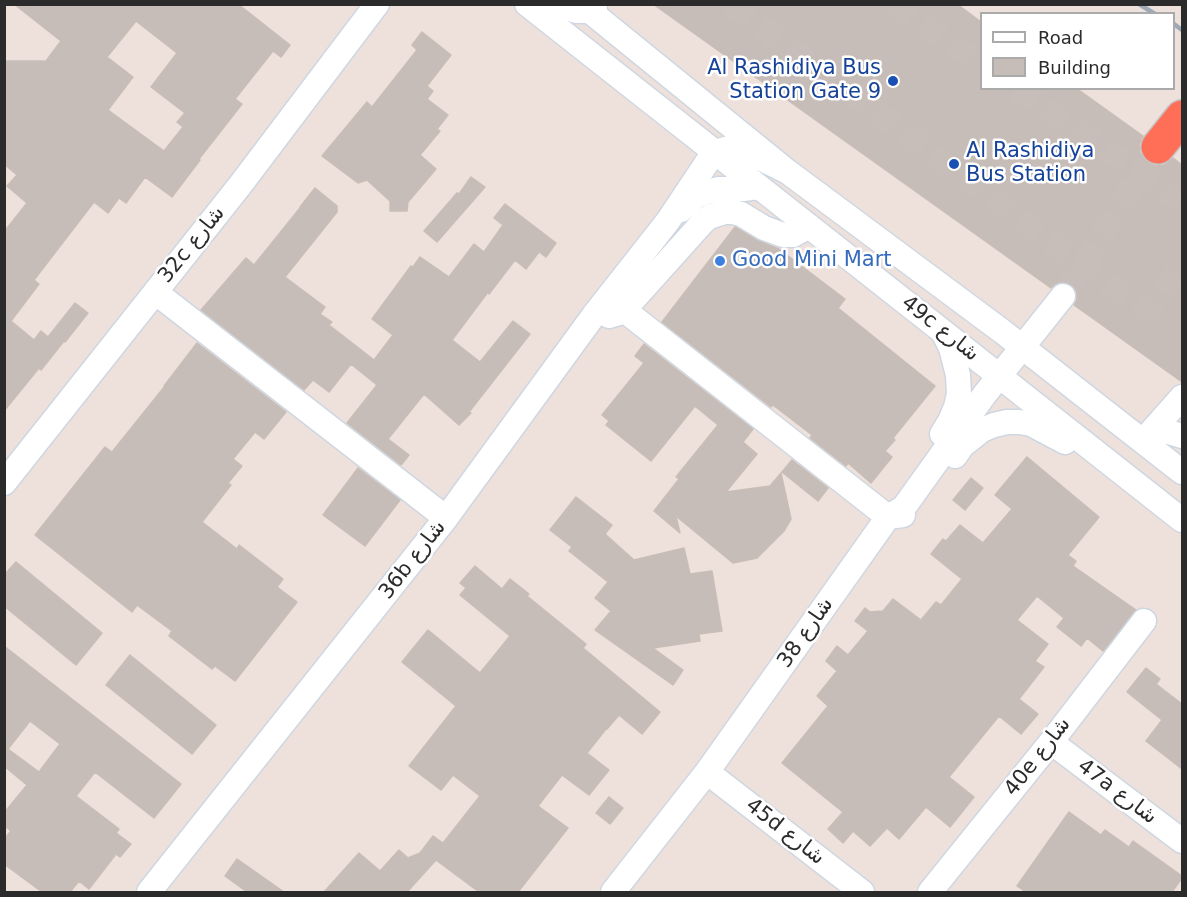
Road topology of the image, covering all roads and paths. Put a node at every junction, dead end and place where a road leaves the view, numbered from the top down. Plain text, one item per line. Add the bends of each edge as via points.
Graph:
1 (377, 4) edge
2 (527, 4) edge
3 (557, 4) edge
4 (592, 7) edge
5 (1182, 117) edge
6 (1158, 147) tunnel mouth
7 (714, 152) junction
8 (788, 172) junction
9 (759, 187) junction
10 (668, 221) junction
11 (809, 226) junction
12 (688, 237) junction
13 (155, 292) junction
14 (1063, 296) tunnel mouth
15 (624, 310) junction
16 (594, 315) junction
17 (943, 332) junction
18 (1022, 347) junction
19 (1000, 376) junction
20 (1182, 397) edge
21 (1149, 434) junction
22 (1182, 436) edge
23 (1094, 450) junction
24 (1182, 472) edge
25 (4, 483) edge
26 (888, 517) junction
27 (446, 518) junction
28 (1182, 520) edge
29 (1144, 621) dead end
30 (1051, 742) junction
31 (707, 772) junction
32 (1182, 841) edge
33 (149, 892) edge
34 (613, 892) edge
35 (862, 892) edge
36 (930, 892) edge

1 - 13 street, 32c شارع
2 - 7 street, 49c شارع
3 - 4 street via 576,11
4 - 8 street, 49c شارع
5 - 6 highway
7 - 8 street via 740,148
7 - 9 street, 49c شارع
7 - 10 street, 36b شارع
8 - 18 street, 49c شارع
9 - 10 street, 36b شارع via 718,189 696,196
9 - 11 street, 49c شارع
10 - 12 street
10 - 16 street, 36b شارع
11 - 12 street via 793,235 783,235 741,214 724,212 709,217
11 - 17 street, 49c شارع
12 - 15 street
13 - 25 street, 32c شارع
13 - 27 street
14 - 18 street, شارع 38
15 - 16 street via 607,317
15 - 26 street
16 - 27 street, 36b شارع
17 - 19 street, 49c شارع
17 - 26 street via 958,375 956,407
18 - 19 street, شارع 38
18 - 21 street, 49c شارع
19 - 23 street, 49c شارع
19 - 26 street, شارع 38 via 907,503
20 - 21 street
21 - 22 street
21 - 24 street, 49c شارع
23 - 26 street via 1069,444 1031,424 994,425 962,446 917,507 906,514
23 - 28 street, 49c شارع
26 - 31 street, شارع 38
27 - 33 street, 36b شارع
29 - 30 street, 40e شارع
30 - 32 street, 47a شارع
30 - 36 street, 40e شارع
31 - 34 street, شارع 38
31 - 35 street, 45d شارع

